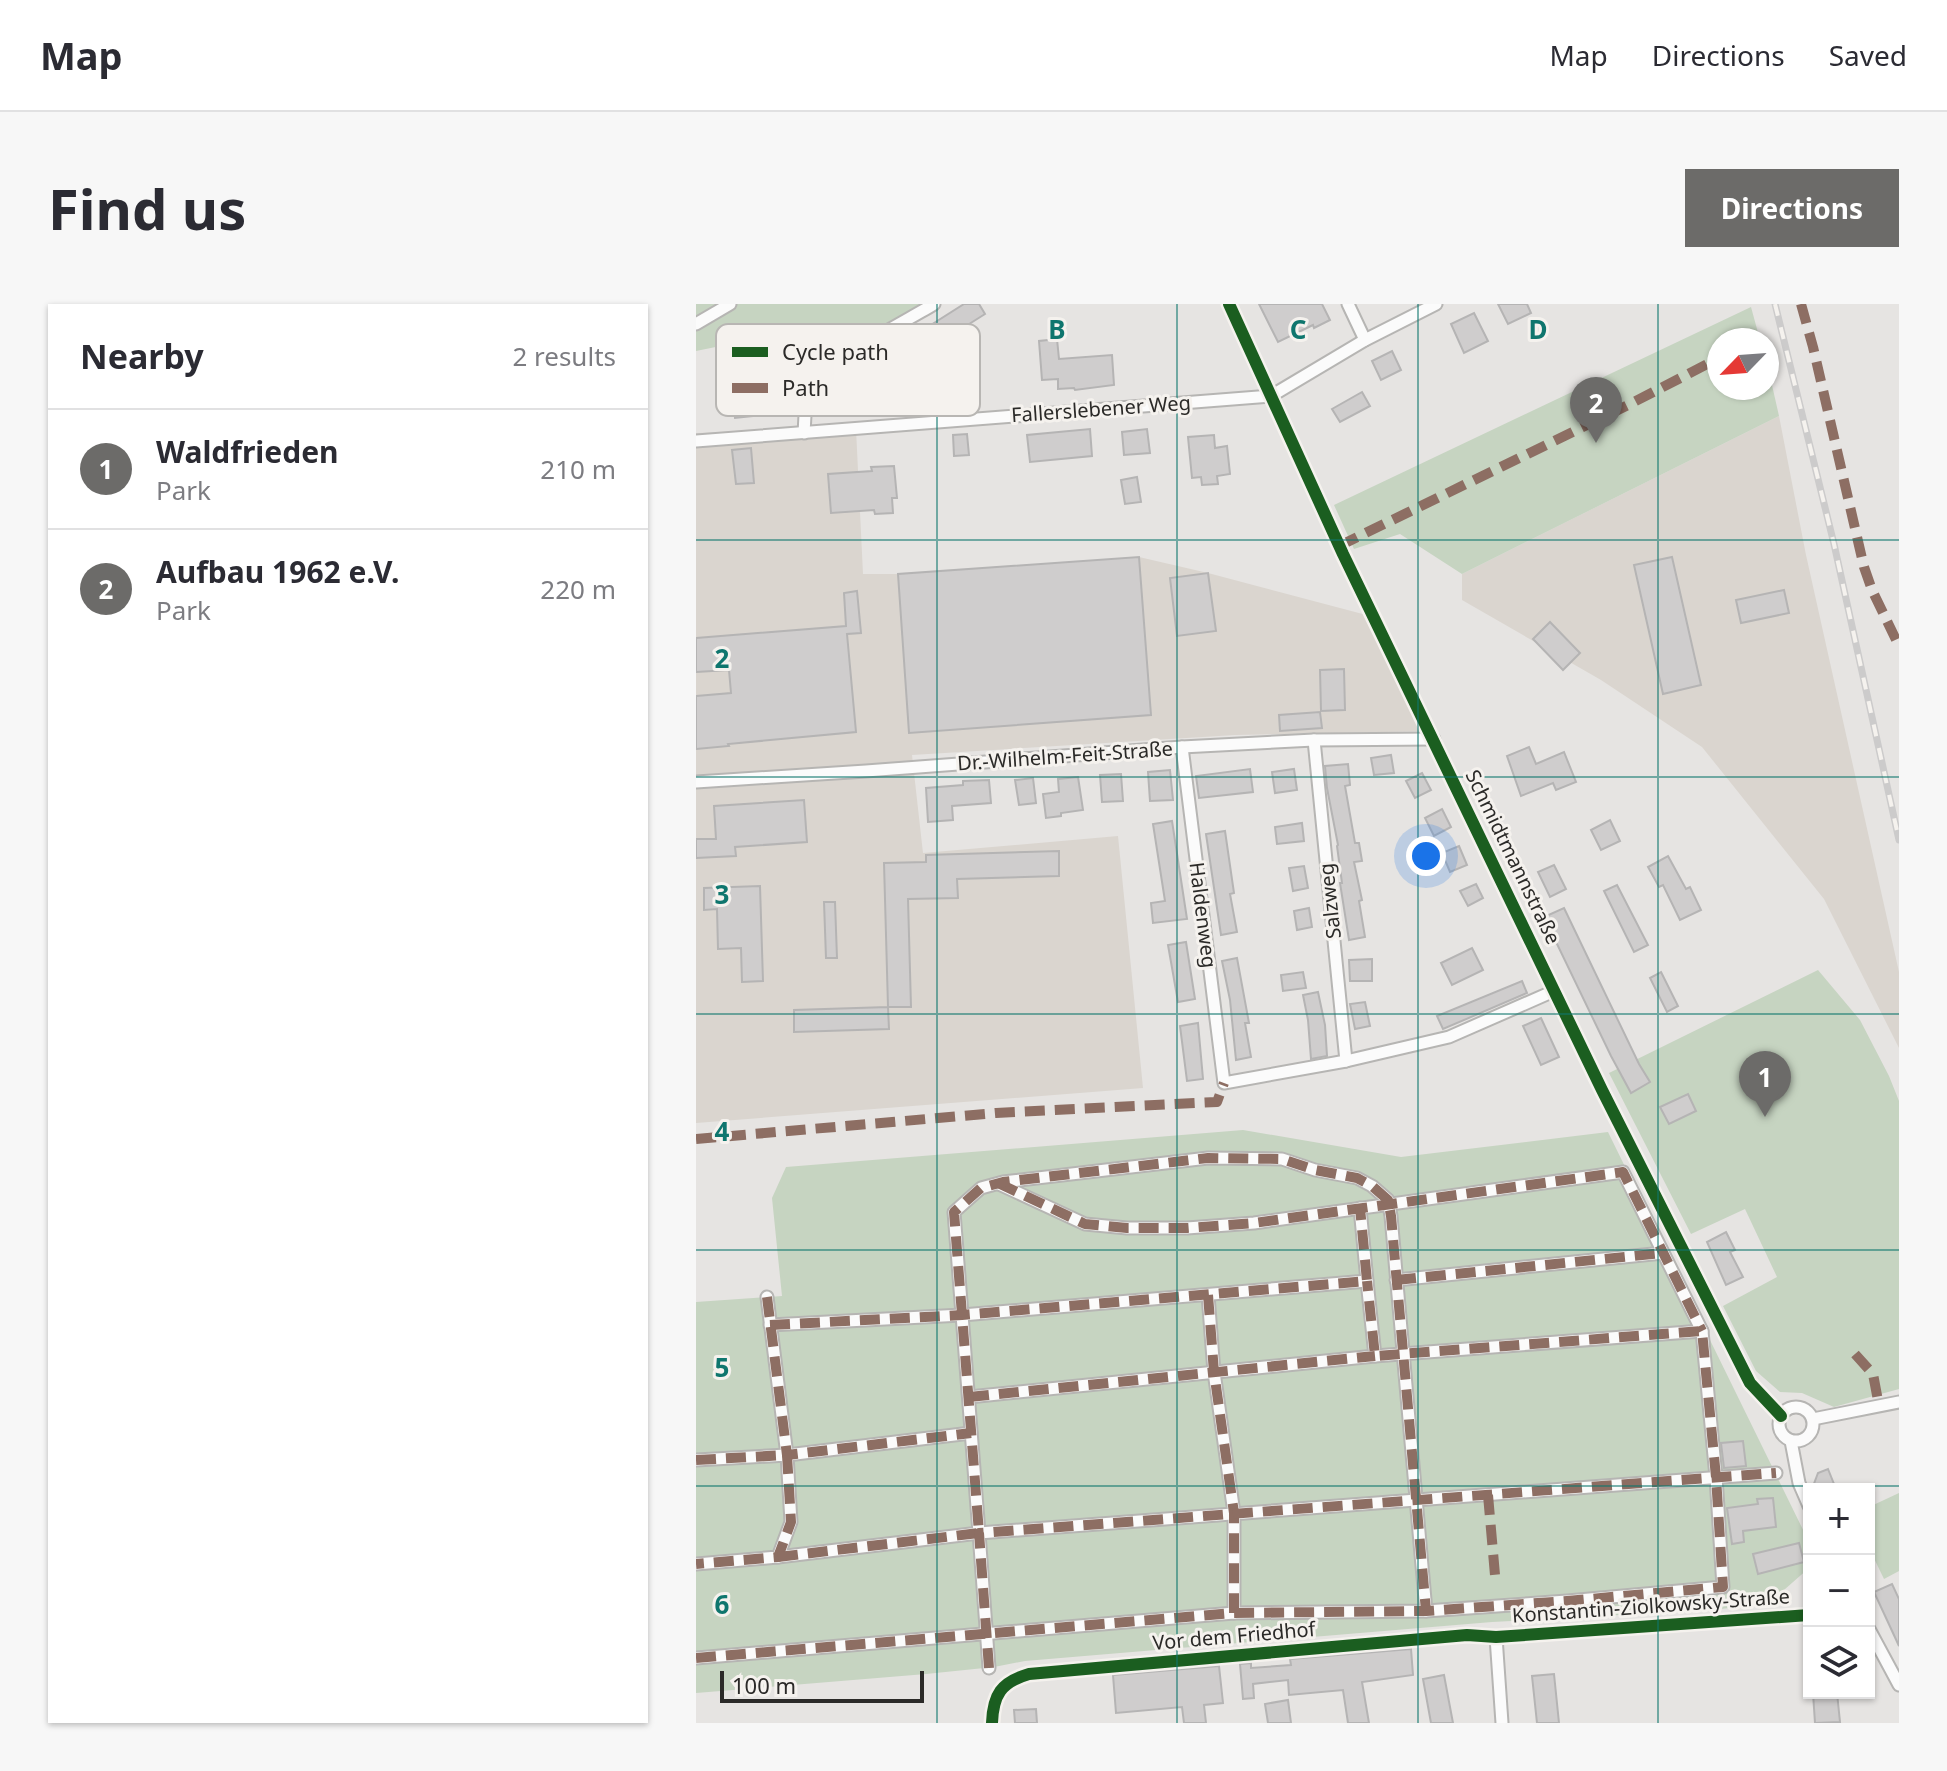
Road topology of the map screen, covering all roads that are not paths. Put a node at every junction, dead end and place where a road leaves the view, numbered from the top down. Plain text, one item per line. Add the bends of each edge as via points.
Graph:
1 (730, 304) edge
2 (934, 304) edge
3 (1229, 304) edge
4 (1348, 304) edge
5 (1436, 304) edge
6 (696, 324) edge
7 (900, 324) edge
8 (1365, 340) junction
9 (1271, 396) junction
10 (806, 416) edge
11 (804, 433) junction
12 (696, 441) edge
13 (1434, 739) junction
14 (1314, 740) junction
15 (1182, 747) junction
16 (696, 782) edge
17 (1554, 991) junction
18 (1346, 1061) junction
19 (998, 1183) junction
20 (1389, 1204) junction
21 (1360, 1208) junction
22 (1663, 1253) junction
23 (1396, 1280) junction
24 (1367, 1281) junction
25 (1208, 1295) junction
26 (767, 1297) dead end
27 (962, 1315) junction
28 (770, 1325) junction
29 (1702, 1331) junction
30 (1403, 1355) junction
31 (1375, 1356) junction
32 (1214, 1372) junction
33 (969, 1397) junction
34 (1899, 1402) edge
35 (1781, 1416) junction
36 (1813, 1419) junction
37 (971, 1433) junction
38 (1791, 1441) junction
39 (787, 1455) junction
40 (696, 1460) edge
41 (1776, 1473) dead end
42 (1716, 1477) junction
43 (1803, 1492) edge
44 (1416, 1500) junction
45 (1234, 1513) junction
46 (979, 1533) junction
47 (778, 1557) junction
48 (696, 1564) edge
49 (1426, 1611) junction
50 (1234, 1613) junction
51 (1803, 1615) edge
52 (986, 1635) junction
53 (1496, 1637) junction
54 (1875, 1640) edge
55 (696, 1658) edge
56 (989, 1668) dead end
57 (1899, 1685) edge
58 (992, 1723) edge
59 (1502, 1723) edge

1 - 6 street
2 - 7 street
3 - 9 street, Schmidtmannstraße
4 - 8 street
5 - 8 street, Fallerslebener Weg
8 - 9 street, Fallerslebener Weg
9 - 11 street, Fallerslebener Weg
9 - 13 street, Schmidtmannstraße
10 - 11 street
11 - 12 street, Fallerslebener Weg
13 - 14 street, Dr.-Wilhelm-Feit-Straße
13 - 17 street, Schmidtmannstraße
14 - 15 street, Dr.-Wilhelm-Feit-Straße
14 - 18 street, Salzweg
15 - 16 street, Dr.-Wilhelm-Feit-Straße
15 - 18 street, Haldenweg via 1224,1083
17 - 18 street via 1449,1037
17 - 35 street, Schmidtmannstraße via 1750,1383
19 - 20 street via 1208,1158 1282,1159 1357,1178
19 - 21 street via 1085,1224 1127,1228 1254,1223
19 - 27 street via 981,1188 954,1212
20 - 21 street
20 - 22 street via 1623,1172
20 - 23 street
21 - 24 street
22 - 23 street
22 - 29 street
23 - 30 street
24 - 25 street
24 - 31 street
25 - 27 street
25 - 32 street
26 - 28 street
27 - 28 street
27 - 33 street
28 - 39 street
29 - 30 street
29 - 42 street
30 - 31 street
30 - 44 street
31 - 32 street
32 - 33 street
32 - 45 street
33 - 37 street
34 - 36 street
35 - 36 street via 1800,1408
35 - 38 street via 1780,1430
36 - 38 street via 1806,1439
37 - 39 street
37 - 46 street
38 - 43 street
39 - 40 street
39 - 47 street via 791,1522
41 - 42 street
42 - 44 street
42 - 49 street via 1723,1587
44 - 45 street
44 - 49 street
45 - 46 street
45 - 50 street
46 - 47 street
46 - 52 street
47 - 48 street
49 - 50 street
50 - 52 street
51 - 53 street, Konstantin-Ziolkowsky-Straße
52 - 55 street
52 - 56 street
53 - 58 street, Vor dem Friedhof via 1467,1635 1029,1674 1009,1682 996,1697
53 - 59 street
54 - 57 street

